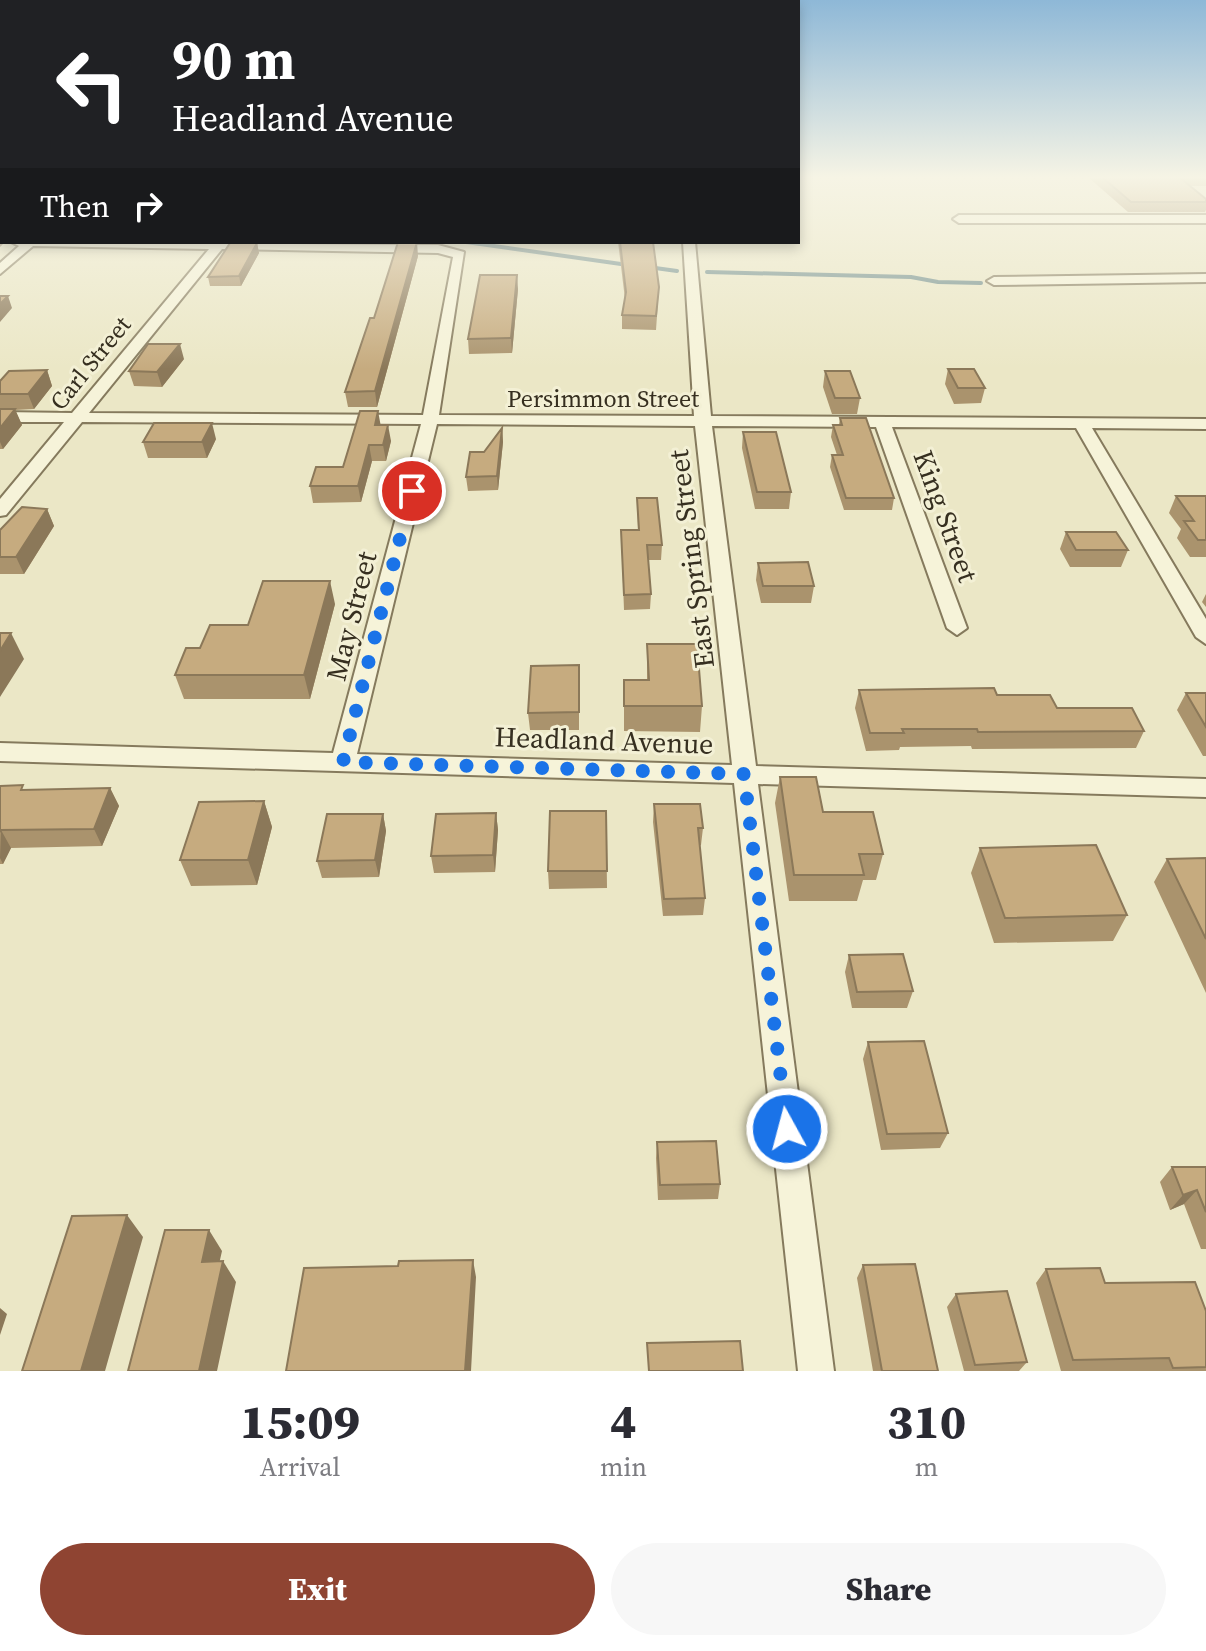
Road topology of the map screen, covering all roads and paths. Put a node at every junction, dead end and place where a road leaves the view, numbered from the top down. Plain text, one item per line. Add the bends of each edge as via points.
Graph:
1 (28, 244) edge
2 (124, 244) edge
3 (689, 244) edge
4 (218, 246) junction
5 (0, 270) edge
6 (1206, 278) edge
7 (994, 281) dead end
8 (0, 417) edge
9 (77, 418) junction
10 (430, 421) junction
11 (703, 422) junction
12 (883, 424) junction
13 (1206, 424) edge
14 (1082, 425) junction
15 (0, 511) edge
16 (957, 628) dead end
17 (1206, 637) edge
18 (0, 752) edge
19 (343, 762) junction
20 (744, 774) junction
21 (1206, 788) edge
22 (816, 1371) edge

1 - 5 street
2 - 4 street
3 - 11 street, East Spring Street
4 - 9 street, Carl Street
4 - 10 street, May Street via 454,251 460,258
6 - 7 street
8 - 9 street, Persimmon Street
9 - 10 street, Persimmon Street
9 - 15 street, Carl Street
10 - 11 street, Persimmon Street
10 - 19 street, May Street
11 - 12 street, Persimmon Street
11 - 20 street, East Spring Street
12 - 14 street, Persimmon Street
12 - 16 street, King Street
13 - 14 street, Persimmon Street
14 - 17 street
18 - 19 street, Headland Avenue
19 - 20 street, Headland Avenue
20 - 21 street, Headland Avenue
20 - 22 street, East Spring Street

